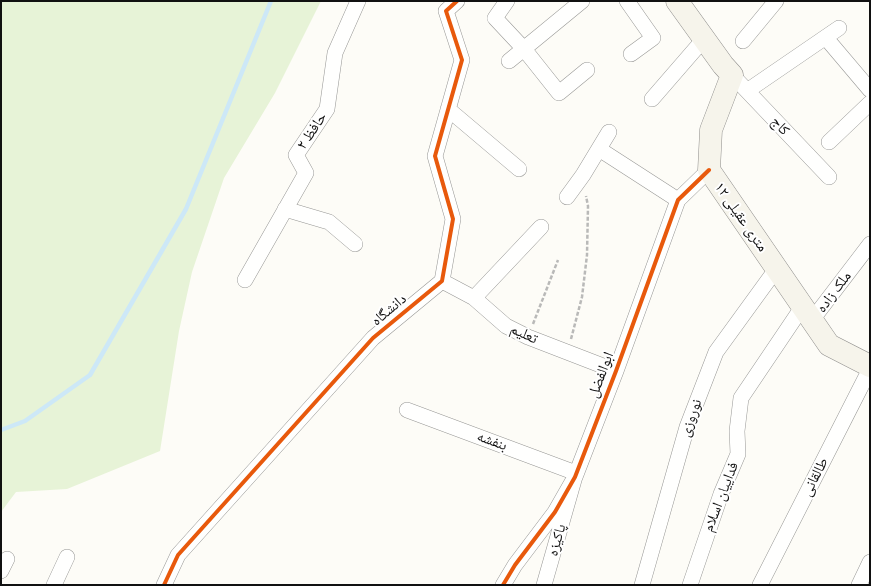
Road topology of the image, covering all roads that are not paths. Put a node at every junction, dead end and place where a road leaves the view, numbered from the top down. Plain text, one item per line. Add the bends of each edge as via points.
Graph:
1 (358, 1) edge
2 (457, 1) edge
3 (507, 1) edge
4 (582, 1) edge
5 (627, 1) edge
6 (776, 1) edge
7 (681, 3) edge
8 (839, 28) dead end
9 (826, 38) junction
10 (704, 39) junction
11 (743, 41) dead end
12 (524, 49) junction
13 (631, 54) dead end
14 (509, 61) dead end
15 (587, 70) dead end
16 (732, 75) junction
17 (870, 90) edge
18 (747, 91) junction
19 (652, 99) dead end
20 (870, 103) edge
21 (448, 109) junction
22 (609, 132) dead end
23 (829, 142) dead end
24 (599, 149) junction
25 (519, 169) dead end
26 (709, 170) junction
27 (829, 177) dead end
28 (567, 197) dead end
29 (678, 200) junction
30 (285, 209) junction
31 (541, 227) dead end
32 (355, 244) dead end
33 (870, 244) edge
34 (777, 268) junction
35 (245, 280) dead end
36 (442, 282) junction
37 (474, 298) junction
38 (808, 313) junction
39 (870, 368) edge
40 (616, 371) junction
41 (408, 410) dead end
42 (576, 473) junction
43 (67, 557) dead end
44 (870, 562) edge
45 (54, 585) edge
46 (164, 585) edge
47 (502, 585) edge
48 (544, 585) edge
49 (642, 585) edge
50 (690, 585) edge
51 (760, 585) edge
52 (860, 585) edge

1 - 30 street, حافظ ۲ via 335,53 327,109 296,155 306,173
2 - 21 street via 446,11 462,60
3 - 12 street via 495,18
4 - 12 street
5 - 13 street via 653,38
6 - 11 street
7 - 10 street
8 - 9 street
9 - 17 street
9 - 18 street
10 - 16 street
10 - 19 street
12 - 14 street
12 - 15 street via 559,93
16 - 18 street, کاج
16 - 26 street, ۱۲ متری عقیلی via 711,130
18 - 27 street, کاج
20 - 23 street
21 - 25 street
21 - 36 street via 435,156 453,219
22 - 24 street
24 - 28 street
24 - 29 street
26 - 29 street, ابوالفضل
26 - 34 street, ۱۲ متری عقیلی
29 - 40 street, ابوالفضل
30 - 32 street via 329,222
30 - 35 street, حافظ ۲
31 - 37 street
33 - 38 street, ملک زاده
34 - 38 street, ۱۲ متری عقیلی
34 - 49 street, نوروزی via 716,352 687,427
36 - 37 street, تعلیم
36 - 46 street, دانشگاه via 373,338 178,555
37 - 40 street, تعلیم via 506,326
38 - 39 street, ۱۲ متری عقیلی via 829,345
38 - 50 street, فداییان اسلام via 741,398 737,430 738,454 721,494
39 - 51 street, طالقانی
40 - 42 street, ابوالفضل
41 - 42 street, بنفشه
42 - 47 street, ابوالفضل via 555,512
42 - 48 street, پاکیزه
43 - 45 street
44 - 52 street

